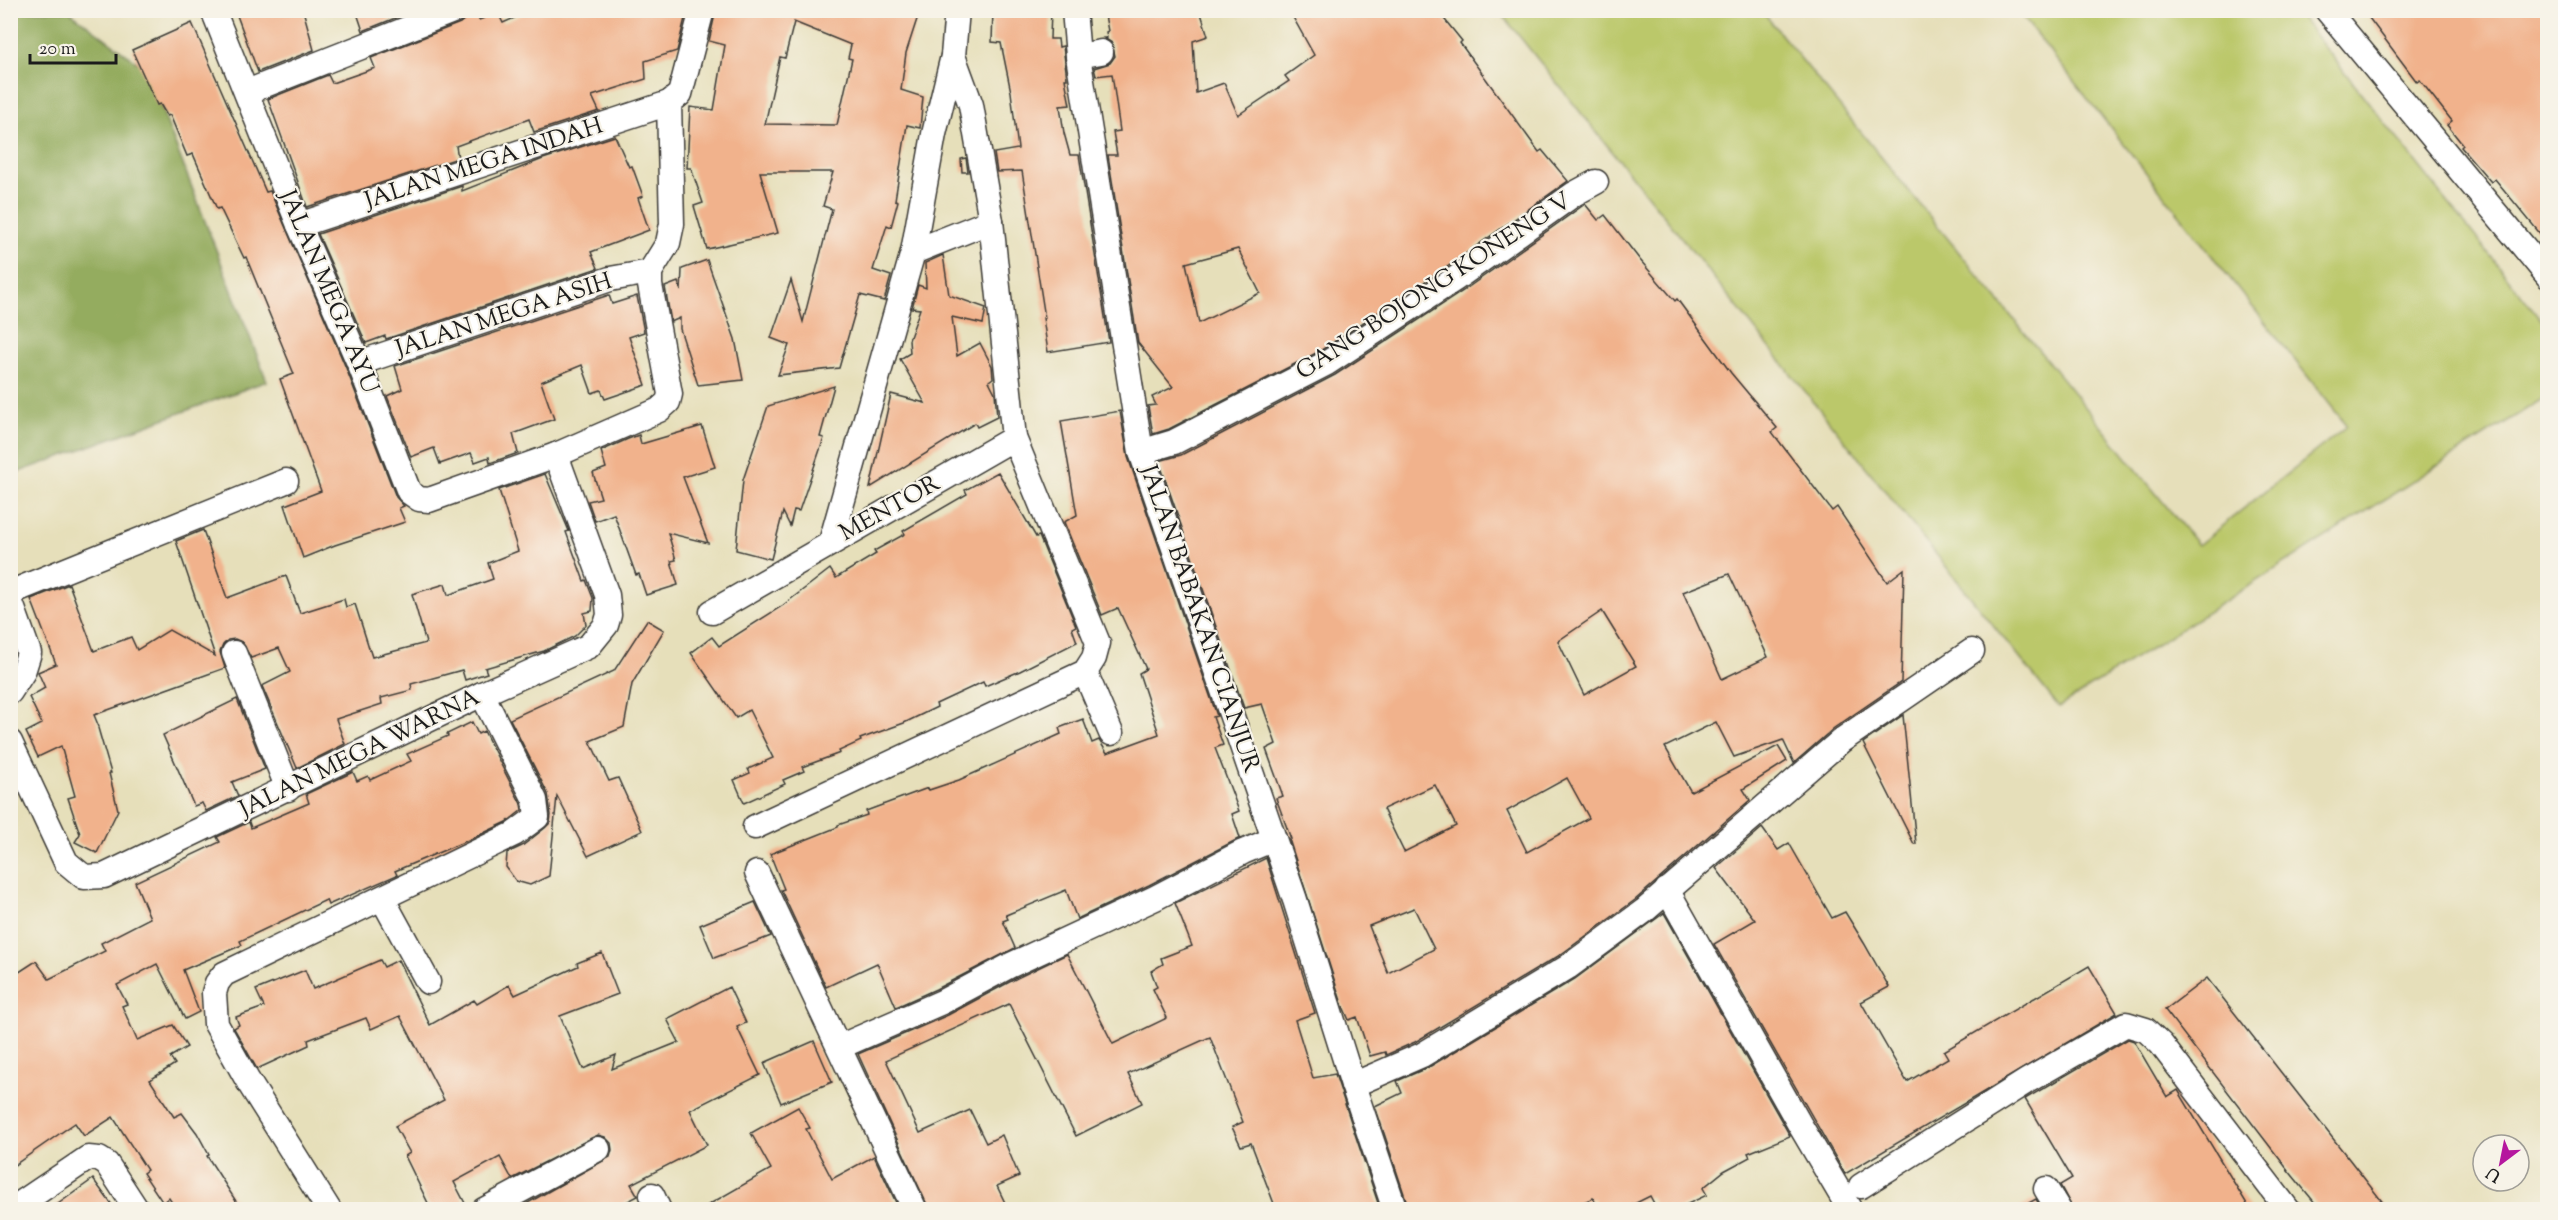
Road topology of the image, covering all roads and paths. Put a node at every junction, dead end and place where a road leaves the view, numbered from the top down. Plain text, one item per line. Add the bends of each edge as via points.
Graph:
1 (213, 10) edge
2 (455, 10) edge
3 (702, 10) edge
4 (957, 10) edge
5 (1074, 10) edge
6 (2327, 10) edge
7 (953, 56) junction
8 (247, 93) junction
9 (669, 103) junction
10 (1596, 182) dead end
11 (991, 221) junction
12 (299, 225) junction
13 (913, 252) junction
14 (650, 272) junction
15 (2547, 276) edge
16 (359, 363) junction
17 (1014, 438) junction
18 (1142, 452) junction
19 (556, 455) junction
20 (286, 481) dead end
21 (831, 542) junction
22 (10, 599) edge
23 (712, 612) dead end
24 (1972, 651) dead end
25 (234, 653) dead end
26 (1085, 672) junction
27 (10, 692) edge
28 (482, 694) junction
29 (1111, 733) dead end
30 (10, 742) edge
31 (288, 789) junction
32 (755, 827) dead end
33 (1274, 839) junction
34 (757, 873) dead end
35 (1667, 890) junction
36 (382, 898) junction
37 (428, 982) dead end
38 (838, 1047) junction
39 (1353, 1085) junction
40 (598, 1149) dead end
41 (1861, 1186) dead end
42 (2046, 1188) dead end
43 (11, 1209) edge
44 (137, 1209) edge
45 (328, 1209) edge
46 (484, 1209) edge
47 (915, 1209) edge
48 (1395, 1209) edge
49 (1850, 1209) edge
50 (2059, 1209) edge
51 (2288, 1209) edge

1 - 8 street, JALAN MEGA AYU
2 - 8 street
3 - 9 street via 680,94
4 - 7 street, MENTOR
5 - 18 street, JALAN BABAKAN CIANJUR via 1089,54
6 - 15 street
7 - 11 street, MENTOR via 971,105
7 - 13 street, MENTOR via 934,134
8 - 12 street, JALAN MEGA AYU
9 - 12 street, JALAN MEGA INDAH
9 - 14 street via 672,224 668,243
10 - 18 street, GANG BOJONG KONENG V via 1327,363 1174,442
11 - 13 street
11 - 17 street, MENTOR
12 - 16 street, JALAN MEGA AYU
13 - 21 street, MENTOR
14 - 16 street, JALAN MEGA ASIH via 610,279
14 - 19 street via 670,394 668,402
16 - 19 street, JALAN MEGA AYU via 409,492 418,499 429,500
17 - 21 street, MENTOR
17 - 26 street via 1098,643
18 - 33 street, JALAN BABAKAN CIANJUR
19 - 28 street, JALAN MEGA WARNA via 607,595 606,626 589,646
20 - 22 street via 14,591
21 - 23 street
22 - 27 street via 29,653
24 - 35 street via 1842,740
25 - 31 street
26 - 29 street
26 - 32 street
28 - 31 street, JALAN MEGA WARNA
28 - 36 street via 535,800 537,817 514,834
30 - 31 street, JALAN MEGA WARNA via 66,862 84,877 104,876
33 - 38 street via 942,1002
33 - 39 street, JALAN BABAKAN CIANJUR
34 - 38 street
35 - 39 street via 1568,967 1422,1055
35 - 49 street
36 - 37 street
36 - 45 street via 224,974 214,993 216,1024
38 - 47 street
39 - 48 street, JALAN BABAKAN CIANJUR
40 - 46 street
41 - 51 street via 2027,1081 2126,1024 2146,1030 2162,1044
42 - 50 street
43 - 44 street via 88,1158 107,1164

